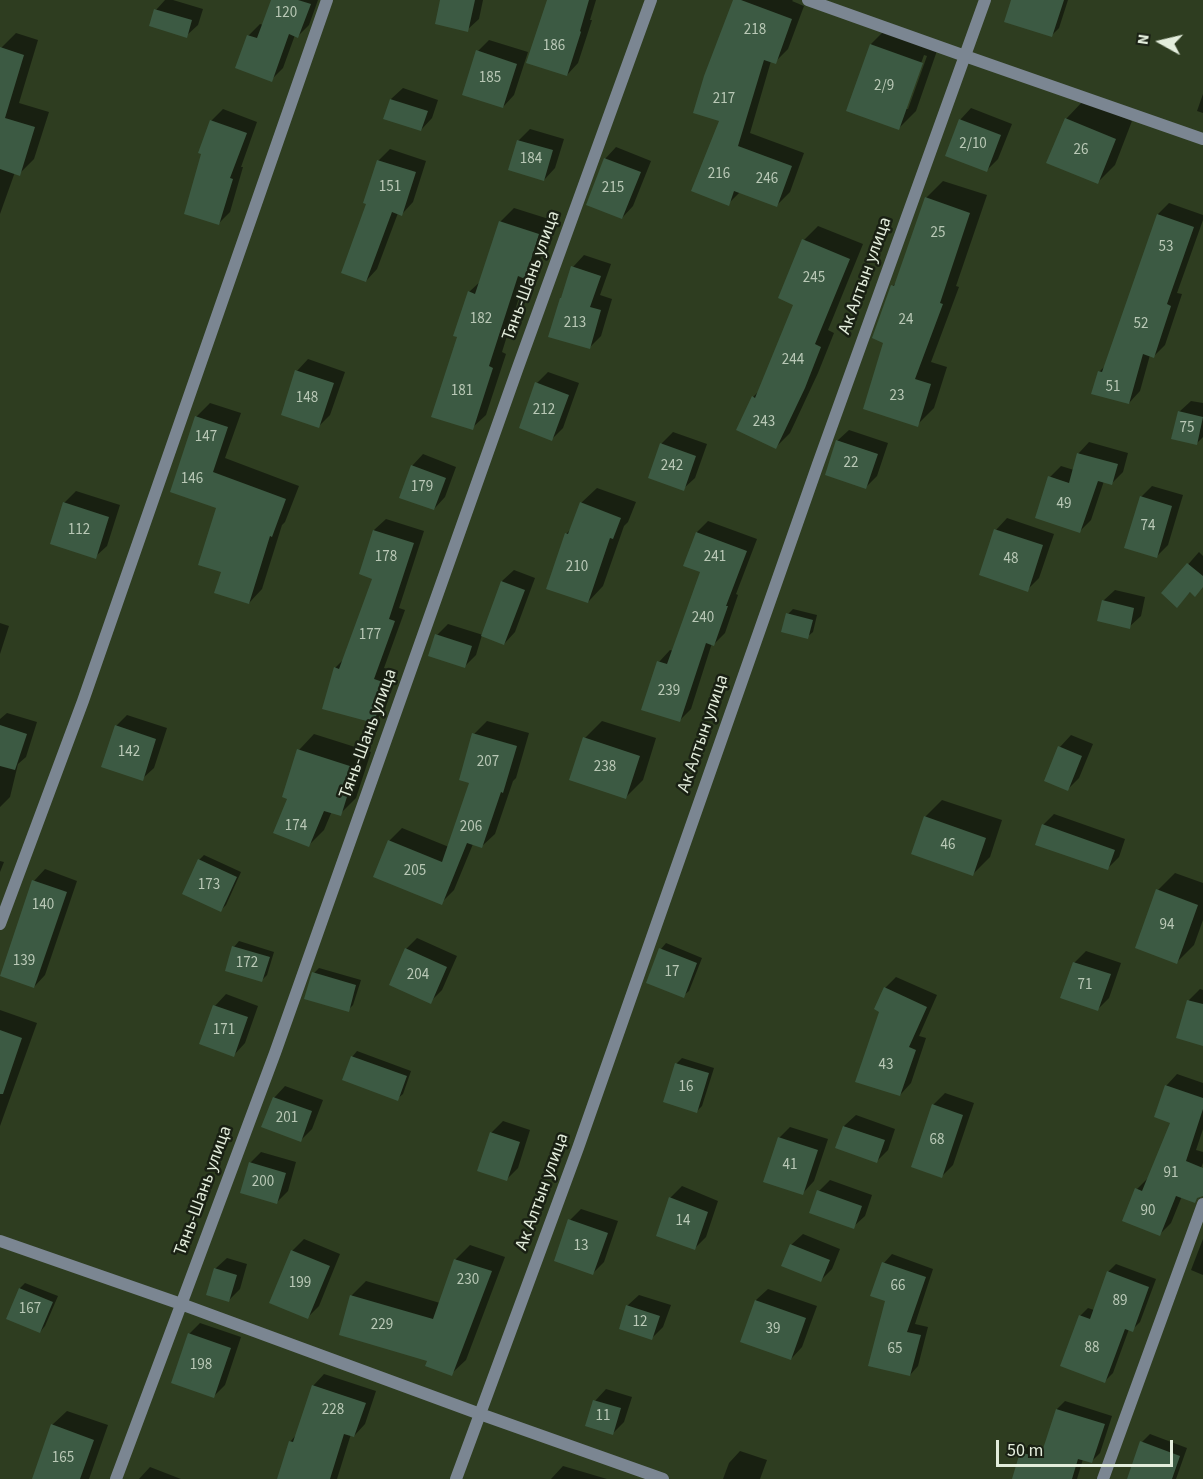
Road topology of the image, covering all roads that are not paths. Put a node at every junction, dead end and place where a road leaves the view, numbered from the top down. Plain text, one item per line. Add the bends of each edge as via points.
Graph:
1 (327, 0) edge
2 (651, 0) edge
3 (808, 0) edge
4 (985, 0) edge
5 (964, 56) junction
6 (1203, 139) edge
7 (0, 924) edge
8 (1203, 1204) edge
9 (0, 1241) edge
10 (181, 1304) junction
11 (480, 1414) junction
12 (116, 1479) edge
13 (456, 1479) edge
14 (663, 1479) edge
15 (1103, 1479) edge

1 - 7 street via 87,690
2 - 10 street, Тянь-Шань улица via 275,1053
3 - 5 street
4 - 5 street, Ак Алтын улица
5 - 6 street
5 - 11 street, Ак Алтын улица via 578,1148
8 - 15 street
9 - 10 street
10 - 11 street
10 - 12 street, Тянь-Шань улица
11 - 13 street, Ак Алтын улица
11 - 14 street

